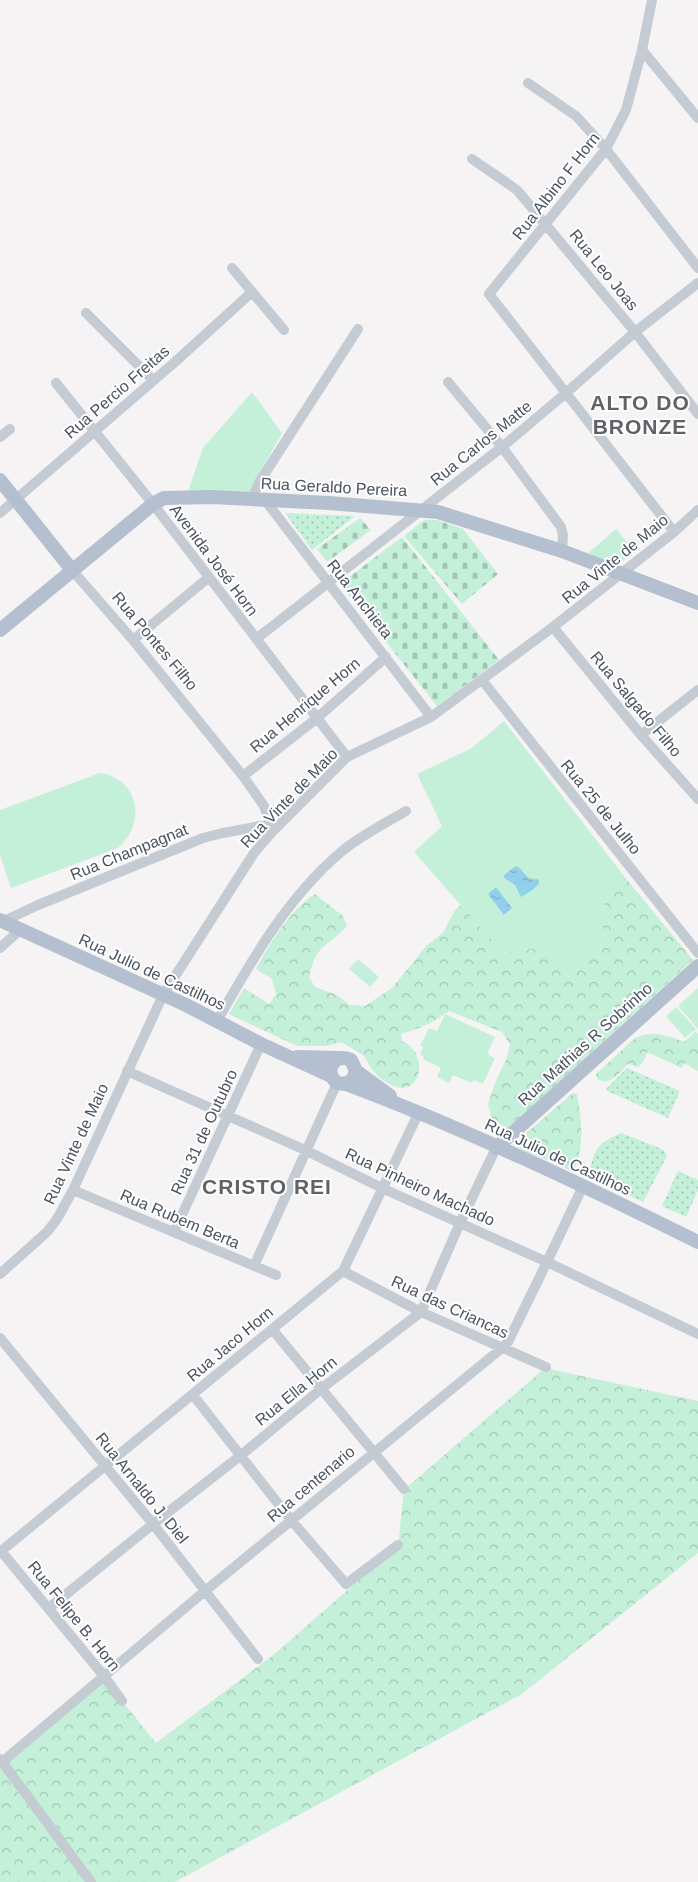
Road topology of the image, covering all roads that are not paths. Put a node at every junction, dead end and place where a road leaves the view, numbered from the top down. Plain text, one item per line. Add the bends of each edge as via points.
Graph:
1 (652, 0) edge
2 (642, 50) junction
3 (528, 83) dead end
4 (698, 118) edge
5 (606, 149) junction
6 (472, 159) dead end
7 (547, 224) junction
8 (232, 268) dead end
9 (698, 268) edge
10 (698, 283) edge
11 (252, 292) junction
12 (86, 313) dead end
13 (358, 329) dead end
14 (284, 330) dead end
15 (635, 332) junction
16 (153, 380) junction
17 (448, 382) dead end
18 (56, 383) dead end
19 (566, 394) junction
20 (698, 414) edge
21 (10, 429) dead end
22 (95, 432) junction
23 (0, 437) edge
24 (502, 447) junction
25 (0, 480) edge
26 (16, 500) junction
27 (251, 500) junction
28 (265, 500) junction
29 (153, 504) junction
30 (422, 510) junction
31 (698, 510) edge
32 (0, 513) edge
33 (674, 532) junction
34 (562, 551) junction
35 (72, 570) junction
36 (621, 574) junction
37 (208, 578) junction
38 (328, 582) junction
39 (698, 603) edge
40 (553, 627) junction
41 (0, 629) edge
42 (256, 639) junction
43 (133, 640) junction
44 (386, 657) junction
45 (482, 680) junction
46 (698, 690) edge
47 (432, 717) junction
48 (316, 719) junction
49 (641, 736) junction
50 (347, 757) junction
51 (243, 776) junction
52 (698, 799) edge
53 (406, 811) dead end
54 (272, 828) junction
55 (2, 920) edge
56 (21, 929) junction
57 (0, 948) edge
58 (698, 952) edge
59 (698, 966) edge
60 (163, 995) junction
61 (217, 1022) junction
62 (261, 1044) junction
63 (289, 1056) junction
64 (338, 1058) junction
65 (128, 1071) junction
66 (356, 1071) junction
67 (338, 1081) junction
68 (402, 1106) junction
69 (419, 1112) junction
70 (228, 1117) junction
71 (496, 1148) junction
72 (305, 1150) junction
73 (583, 1186) junction
74 (384, 1189) junction
75 (73, 1190) junction
76 (460, 1223) junction
77 (174, 1232) junction
78 (698, 1242) edge
79 (547, 1262) junction
80 (254, 1266) junction
81 (343, 1271) junction
82 (0, 1274) edge
83 (276, 1275) dead end
84 (421, 1312) junction
85 (272, 1329) junction
86 (698, 1333) edge
87 (0, 1338) edge
88 (502, 1348) junction
89 (546, 1367) dead end
90 (321, 1389) junction
91 (192, 1394) junction
92 (372, 1452) junction
93 (240, 1456) junction
94 (104, 1466) junction
95 (404, 1490) dead end
96 (291, 1520) junction
97 (153, 1524) junction
98 (398, 1545) dead end
99 (0, 1551) edge
100 (205, 1591) junction
101 (49, 1608) junction
102 (258, 1658) dead end
103 (104, 1676) junction
104 (122, 1701) dead end
105 (1, 1760) edge
106 (90, 1882) edge

1 - 2 street, Rua Albino F Horn
2 - 4 street
2 - 5 street, Rua Albino F Horn via 626,110
3 - 5 street via 576,116
5 - 7 street, Rua Albino F Horn
5 - 9 street
6 - 7 street, Rua Leo Joas via 518,190
7 - 15 street, Rua Leo Joas
7 - 19 street, Rua Albino F Horn via 489,294
8 - 11 street
10 - 15 street, Rua Carlos Matte
11 - 14 street
11 - 16 street, Rua Percio Freitas
12 - 16 street
13 - 27 street
15 - 19 street, Rua Carlos Matte
15 - 20 street, Rua Leo Joas
16 - 22 street, Rua Percio Freitas
17 - 24 street
18 - 22 street, Avenida José Horn
19 - 24 street, Rua Carlos Matte
19 - 33 street
21 - 23 street
22 - 26 street, Rua Percio Freitas
22 - 29 street, Avenida José Horn
24 - 30 street, Rua Carlos Matte
24 - 34 street via 561,527
25 - 26 main road, Rua Pontes Filho
26 - 32 street, Rua Percio Freitas
26 - 35 main road, Rua Pontes Filho
27 - 28 main road, Rua Geraldo Pereira
27 - 29 main road, Rua Geraldo Pereira via 173,497
28 - 30 main road, Rua Geraldo Pereira
28 - 38 street, Rua Anchieta
29 - 35 main road, Rua Geraldo Pereira
29 - 37 street, Avenida José Horn
30 - 34 main road, Rua Geraldo Pereira via 454,516
30 - 38 street, Rua Carlos Matte
31 - 33 street, Rua Vinte de Maio
33 - 36 street, Rua Vinte de Maio
34 - 36 main road, Rua Geraldo Pereira
35 - 41 main road, Rua Geraldo Pereira
35 - 43 street, Rua Pontes Filho
36 - 39 main road, Rua Geraldo Pereira
36 - 40 street, Rua Vinte de Maio
37 - 42 street, Avenida José Horn
37 - 43 street
38 - 42 street, Rua Carlos Matte
38 - 44 street, Rua Anchieta
40 - 45 street, Rua Vinte de Maio
40 - 49 street, Rua Salgado Filho
42 - 48 street, Avenida José Horn
43 - 51 street, Rua Pontes Filho
44 - 47 street, Rua Anchieta
44 - 48 street, Rua Henrique Horn
45 - 47 street, Rua Vinte de Maio
45 - 58 street, Rua 25 de Julho
46 - 49 street
47 - 50 street, Rua Vinte de Maio
48 - 50 street, Avenida José Horn
48 - 51 street, Rua Henrique Horn
49 - 52 street, Rua Salgado Filho
50 - 54 street, Rua Vinte de Maio
51 - 54 street, Rua Pontes Filho via 264,806
53 - 61 street via 342,852 291,904 257,952
54 - 55 street, Rua Champagnat via 204,838
54 - 60 street, Rua Vinte de Maio
55 - 56 main road, Rua Julio de Castilhos
56 - 57 street
56 - 60 main road, Rua Julio de Castilhos
59 - 71 main road, Rua Mathias R Sobrinho
60 - 61 main road, Rua Julio de Castilhos
60 - 65 street, Rua Vinte de Maio
61 - 62 main road, Rua Julio de Castilhos
62 - 63 main road, Rua Julio de Castilhos
62 - 70 street, Rua 31 de Outubro
63 - 64 main road, Rua Julio de Castilhos
63 - 67 main road, Rua Julio de Castilhos
64 - 66 main road via 351,1060
64 - 67 main road via 330,1067
65 - 70 street, Rua Pinheiro Machado
65 - 75 street, Rua Vinte de Maio
66 - 67 main road via 353,1079
66 - 68 main road, Rua Julio de Castilhos
67 - 68 main road, Rua Julio de Castilhos
67 - 72 street
68 - 69 main road, Rua Julio de Castilhos
69 - 71 main road, Rua Julio de Castilhos
69 - 74 street, Rua Jaco Horn
70 - 72 street, Rua Pinheiro Machado
70 - 77 street, Rua 31 de Outubro
71 - 73 main road, Rua Julio de Castilhos
71 - 76 street, Rua Ella Horn
72 - 74 street, Rua Pinheiro Machado
72 - 80 street
73 - 78 main road, Rua Julio de Castilhos
73 - 79 street, Rua centenario
74 - 76 street, Rua Pinheiro Machado
74 - 81 street, Rua Jaco Horn
75 - 77 street, Rua Rubem Berta
75 - 82 street, Rua Vinte de Maio via 47,1232
76 - 79 street, Rua Pinheiro Machado
76 - 84 street, Rua Ella Horn
77 - 80 street, Rua Rubem Berta
79 - 86 street, Rua Pinheiro Machado
79 - 88 street, Rua centenario via 508,1342
80 - 83 street, Rua Rubem Berta
81 - 84 street, Rua das Criancas
81 - 85 street, Rua Jaco Horn
84 - 88 street, Rua das Criancas
84 - 90 street, Rua Ella Horn
85 - 90 street
85 - 91 street, Rua Jaco Horn
87 - 94 street, Rua Arnaldo J. Diel
88 - 89 street, Rua das Criancas
88 - 92 street, Rua centenario
90 - 92 street
90 - 93 street, Rua Ella Horn
91 - 93 street
91 - 94 street, Rua Jaco Horn
92 - 95 street
92 - 96 street, Rua centenario
93 - 96 street
93 - 97 street, Rua Ella Horn
94 - 97 street, Rua Arnaldo J. Diel
94 - 99 street, Rua Jaco Horn
96 - 98 street via 346,1584
96 - 100 street, Rua centenario
97 - 100 street, Rua Arnaldo J. Diel
97 - 101 street, Rua Ella Horn
99 - 101 street, Rua Felipe B. Horn
100 - 102 street, Rua Arnaldo J. Diel
100 - 103 street, Rua centenario
101 - 103 street, Rua Felipe B. Horn
103 - 104 street, Rua Felipe B. Horn
103 - 105 street, Rua centenario
105 - 106 street

